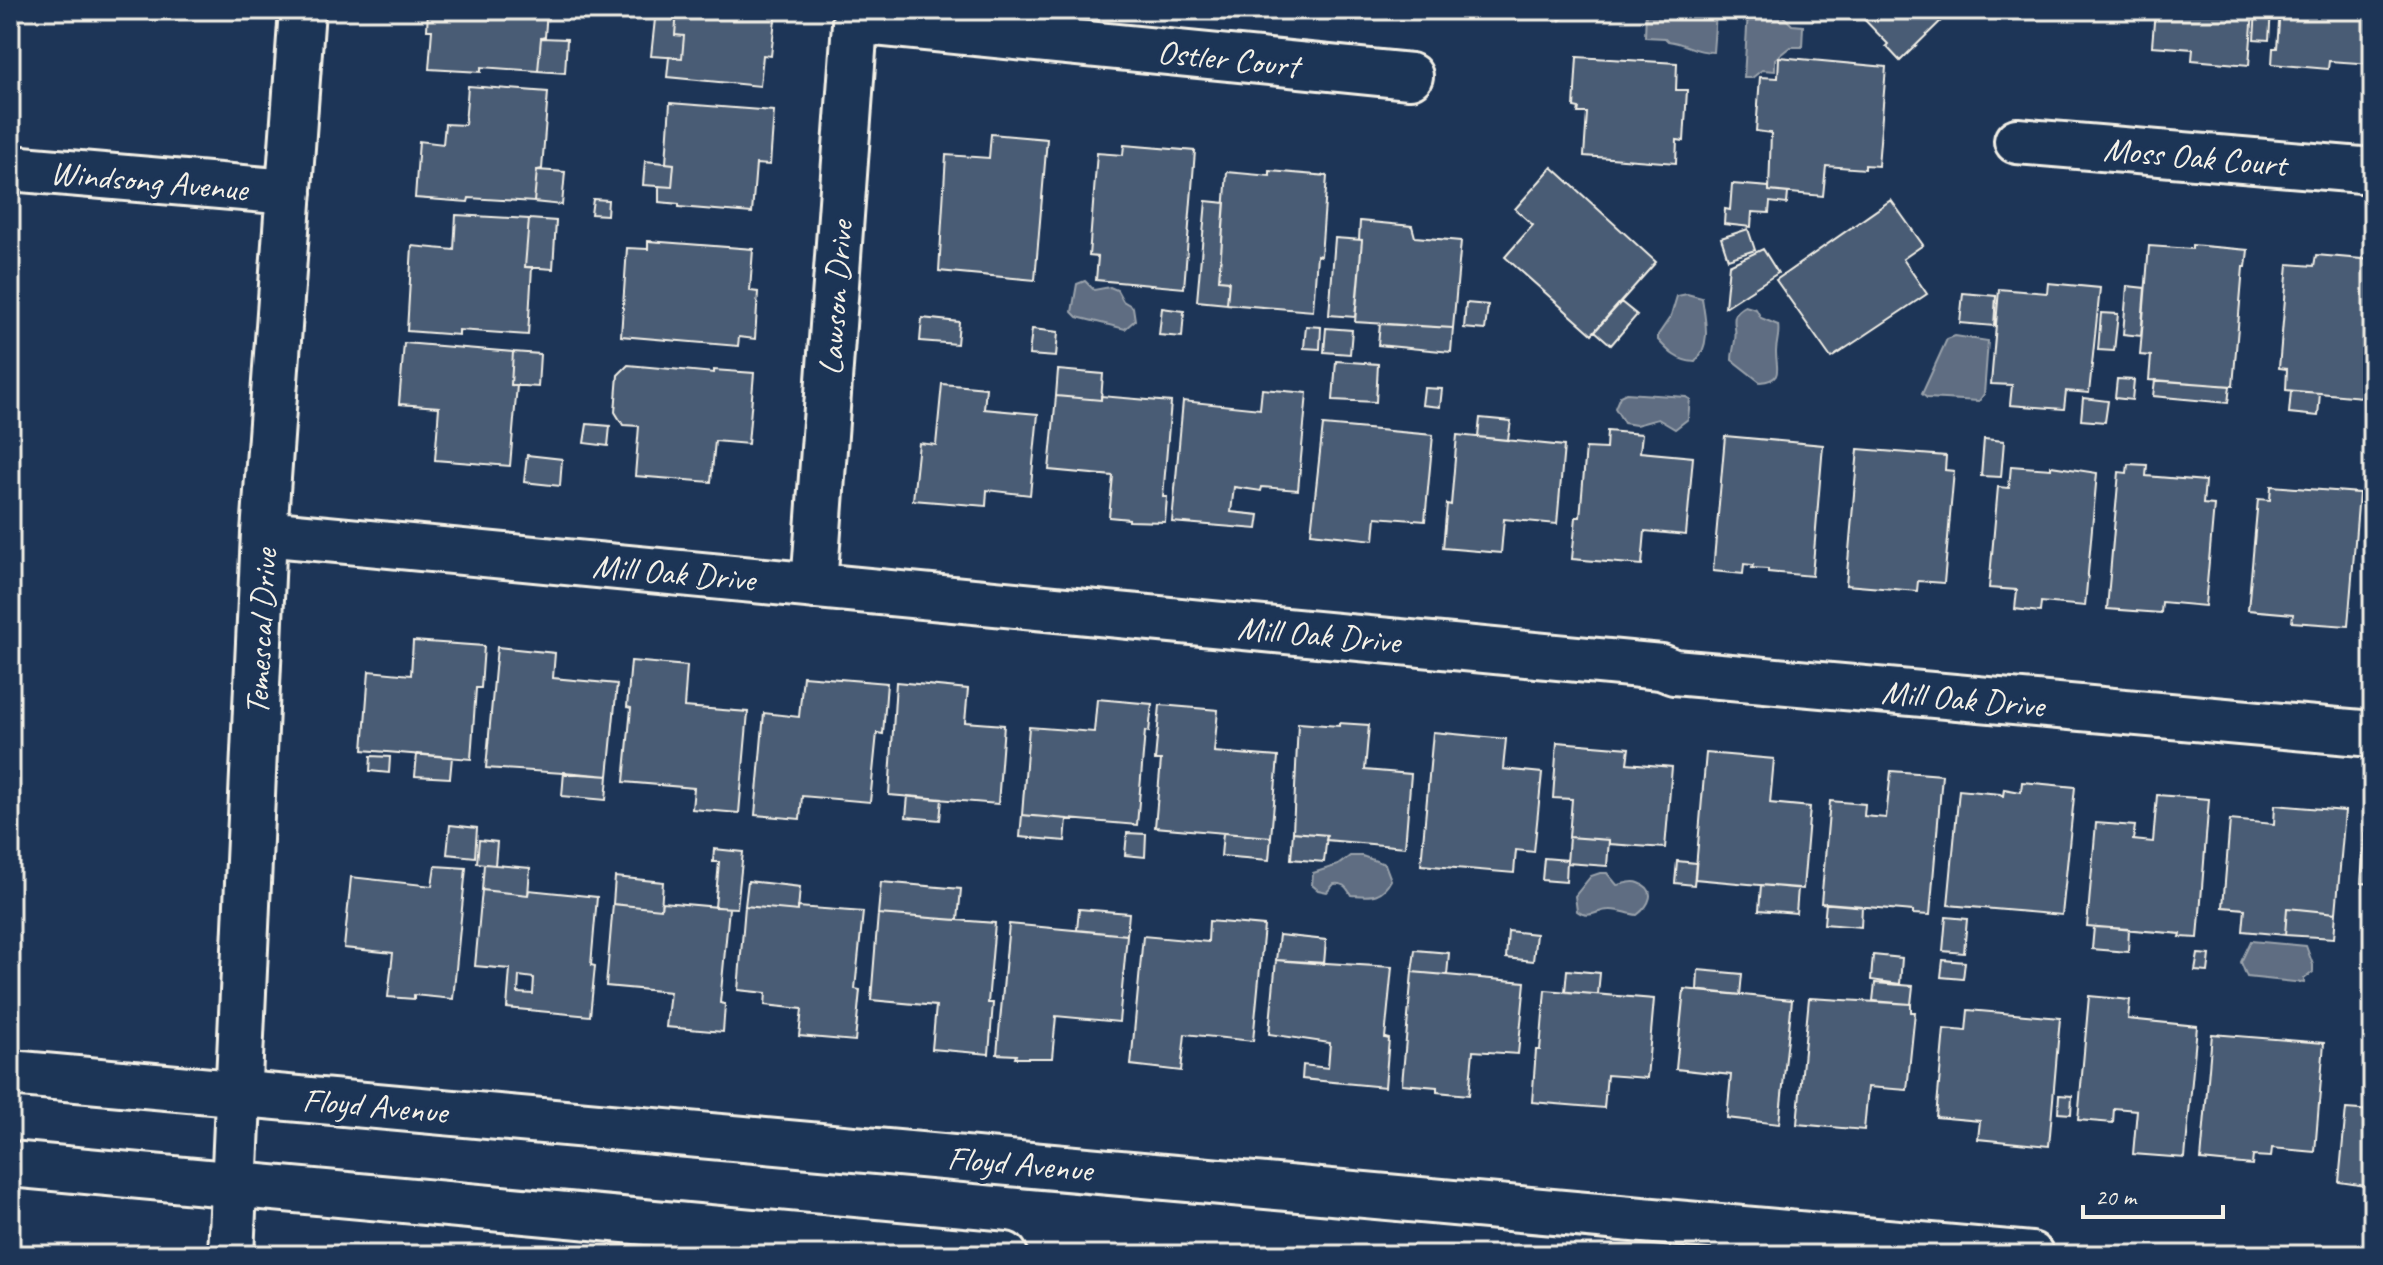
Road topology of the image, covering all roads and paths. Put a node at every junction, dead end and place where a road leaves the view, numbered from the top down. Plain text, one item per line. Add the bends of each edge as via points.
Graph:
1 (302, 10) edge
2 (856, 16) edge
3 (1410, 76) dead end
4 (2017, 141) dead end
5 (10, 168) edge
6 (2373, 171) edge
7 (289, 192) junction
8 (264, 533) junction
9 (814, 586) junction
10 (2373, 734) edge
11 (10, 1073) edge
12 (239, 1092) junction
13 (10, 1164) edge
14 (235, 1185) junction
15 (231, 1255) edge
16 (1005, 1255) edge
17 (2031, 1255) edge

1 - 7 street, Temescal Drive
2 - 3 street, Ostler Court
2 - 9 street, Lawson Drive
4 - 6 street, Moss Oak Court
5 - 7 street, Windsong Avenue
7 - 8 street, Temescal Drive
8 - 9 street, Mill Oak Drive
8 - 12 street, Temescal Drive
9 - 10 street, Mill Oak Drive via 1645,665 1674,672
11 - 12 street, Floyd Avenue
12 - 14 street, Temescal Drive
12 - 17 street, Floyd Avenue
13 - 14 street
14 - 15 street, Temescal Drive
14 - 16 street

